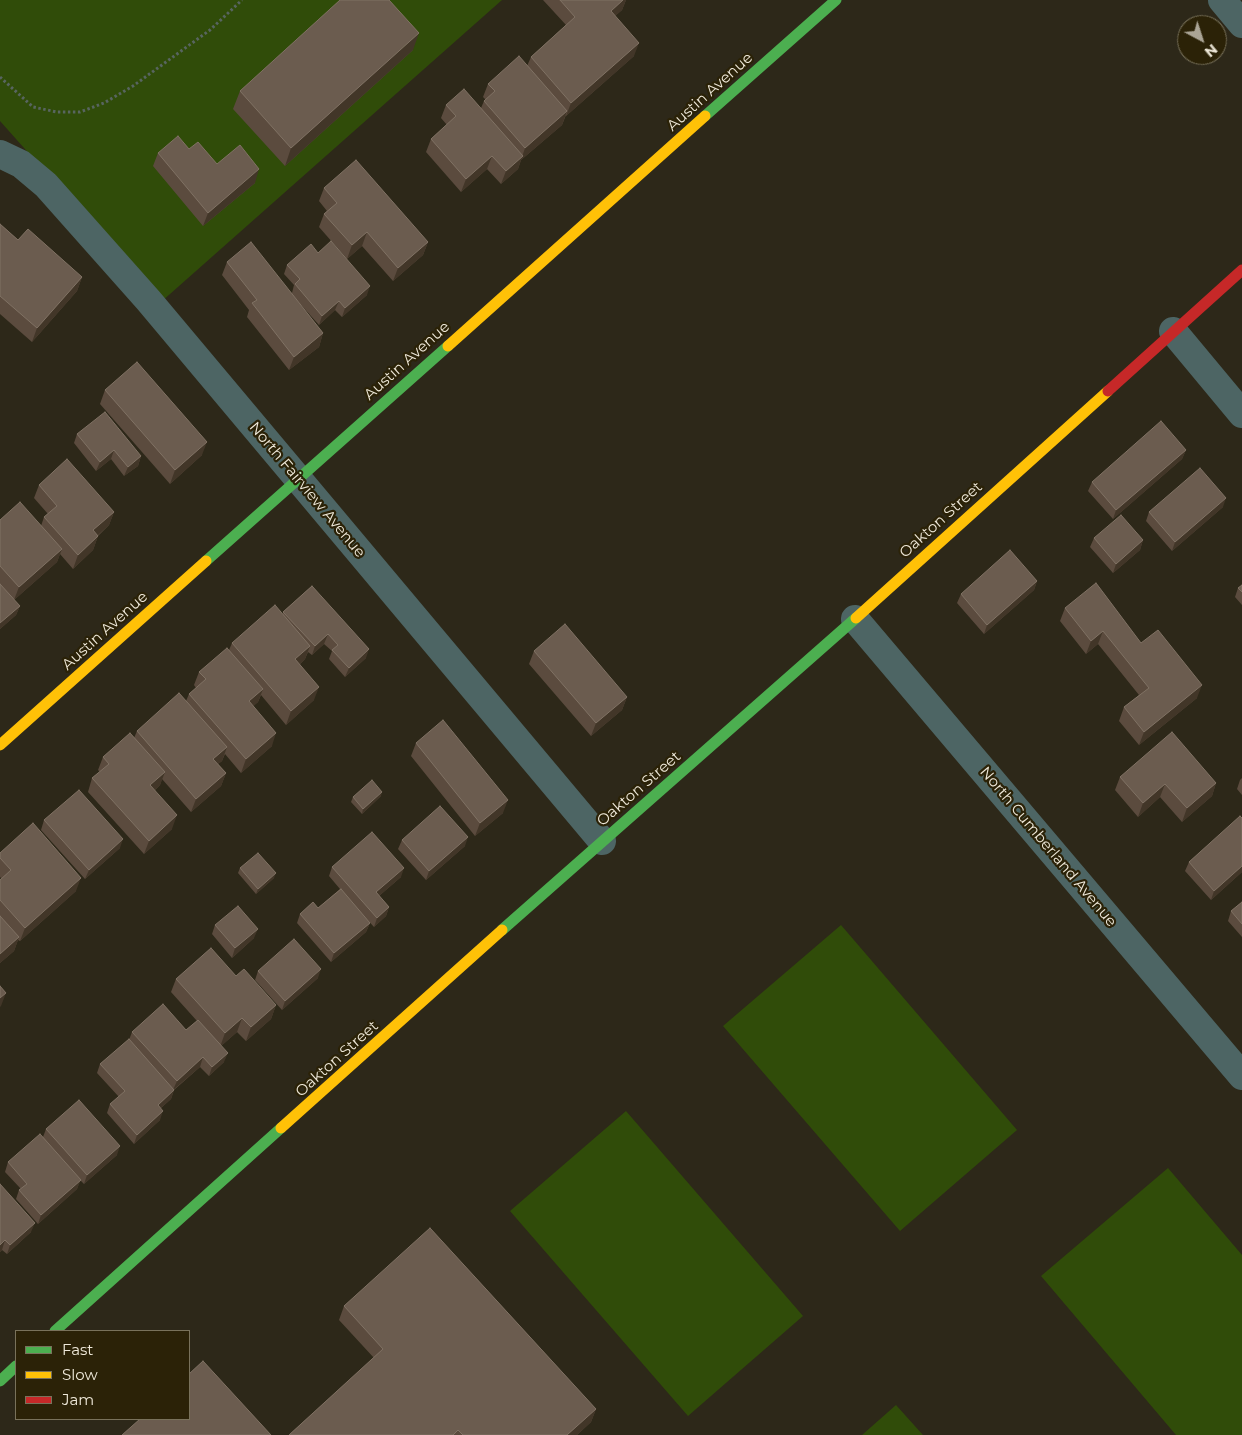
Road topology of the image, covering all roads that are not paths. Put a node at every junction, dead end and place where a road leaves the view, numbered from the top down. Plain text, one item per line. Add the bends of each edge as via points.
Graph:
1 (836, 0) edge
2 (1222, 0) edge
3 (1242, 24) edge
4 (0, 154) edge
5 (1242, 270) edge
6 (1173, 331) junction
7 (1242, 414) edge
8 (297, 478) junction
9 (855, 619) junction
10 (0, 745) edge
11 (602, 841) junction
12 (1242, 1076) edge
13 (56, 1330) edge
14 (15, 1367) edge
15 (0, 1381) edge

1 - 8 main road, Austin Avenue
2 - 3 street
4 - 8 street, North Fairview Avenue via 21,164 46,185 149,301
5 - 6 main road, Oakton Street
6 - 7 street
6 - 9 main road, Oakton Street
8 - 10 main road, Austin Avenue
8 - 11 street, North Fairview Avenue
9 - 11 main road, Oakton Street
9 - 12 street, North Cumberland Avenue
11 - 13 main road, Oakton Street
14 - 15 main road

